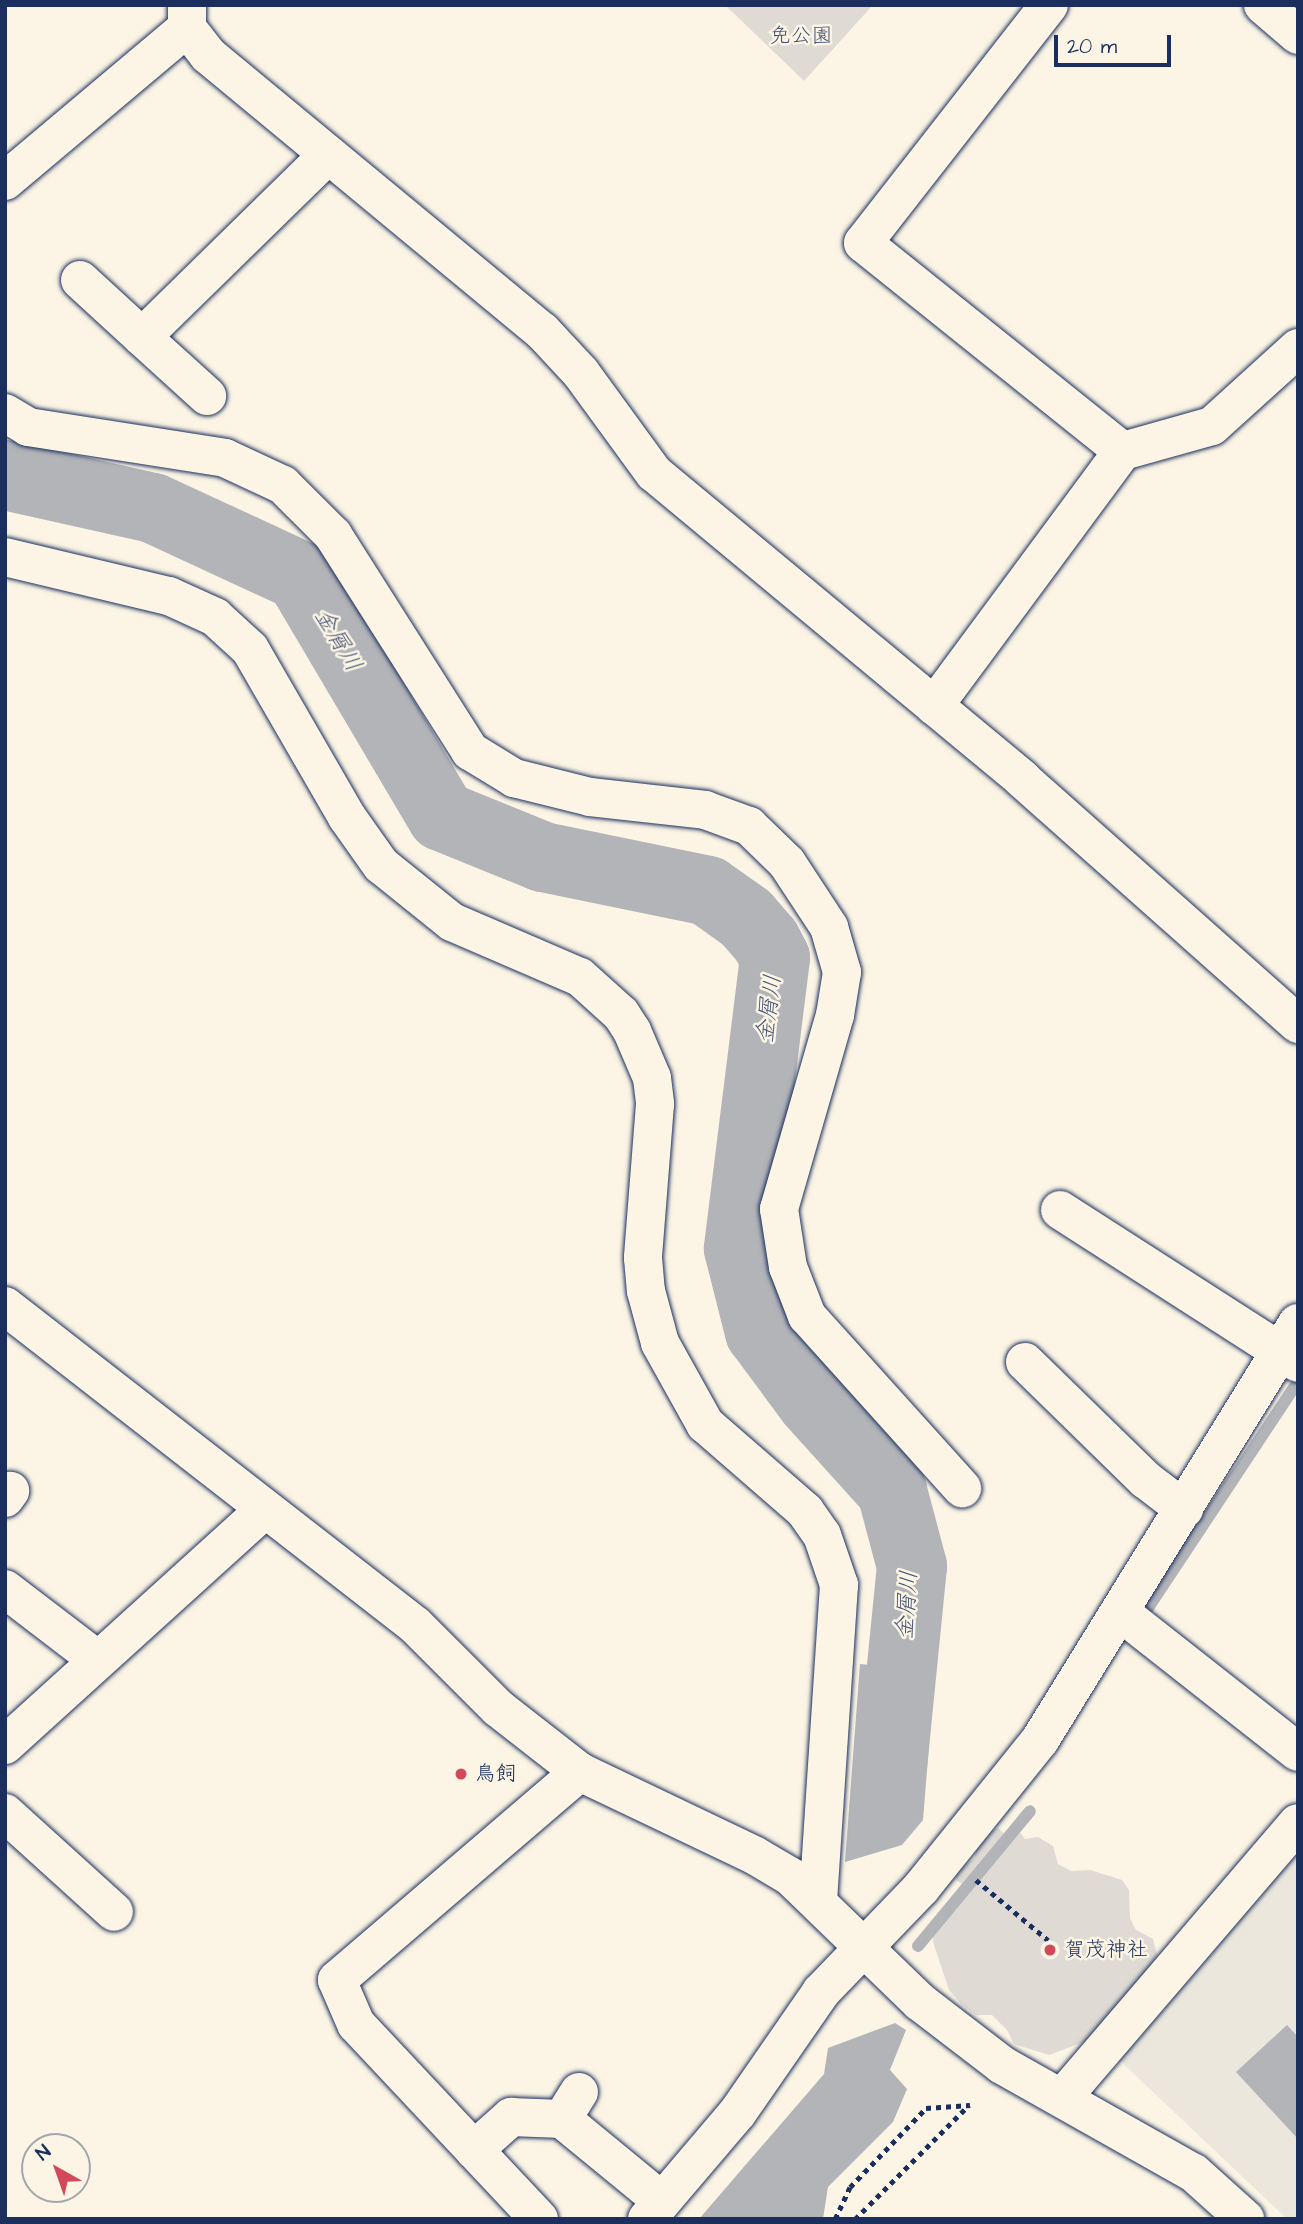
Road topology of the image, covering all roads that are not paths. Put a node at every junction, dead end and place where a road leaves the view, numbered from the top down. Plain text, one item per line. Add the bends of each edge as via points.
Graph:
1 (1049, 5) edge
2 (1263, 5) edge
3 (187, 17) edge
4 (1298, 35) edge
5 (328, 155) junction
6 (5, 181) edge
7 (80, 281) dead end
8 (142, 337) junction
9 (1298, 348) edge
10 (207, 396) dead end
11 (5, 413) edge
12 (1123, 451) junction
13 (5, 558) edge
14 (934, 706) junction
15 (1298, 1024) edge
16 (1060, 1210) dead end
17 (5, 1306) edge
18 (1292, 1346) edge
19 (1025, 1362) dead end
20 (962, 1488) dead end
21 (265, 1509) junction
22 (1184, 1509) junction
23 (5, 1589) edge
24 (1120, 1612) junction
25 (98, 1660) junction
26 (5, 1745) edge
27 (1298, 1752) edge
28 (580, 1772) junction
29 (5, 1813) edge
30 (1298, 1823) edge
31 (818, 1900) junction
32 (114, 1912) dead end
33 (864, 1948) junction
34 (1062, 2098) junction
35 (474, 2150) junction
36 (654, 2210) edge
37 (539, 2219) edge
38 (1245, 2219) edge

1 - 12 street via 863,243
2 - 4 street
3 - 5 street via 208,55
3 - 6 street
5 - 8 street
5 - 14 street via 542,331 581,373 654,473
7 - 8 street
8 - 10 street
9 - 12 street via 1212,426
11 - 20 street via 28,427 225,458 284,485 333,536 470,751 514,778 590,797 705,810 749,826 788,863 829,927 842,972 835,1015 779,1209 788,1267 807,1316
12 - 14 street
13 - 31 street via 169,596 215,617 250,649 347,817 381,864 452,922 580,977 621,1014 632,1031 652,1078 655,1104 643,1258 660,1343 705,1424 805,1511 822,1535 839,1585
14 - 15 street
16 - 18 street
17 - 21 street
18 - 22 street
19 - 22 street via 1146,1480
21 - 25 street
21 - 28 street via 415,1625 498,1708
22 - 24 street
23 - 25 street
24 - 27 street
24 - 33 street via 1040,1740 921,1888
25 - 26 street
28 - 31 street via 754,1855
28 - 35 street via 337,1980 356,2024
29 - 32 street
30 - 34 street
31 - 33 street
33 - 34 street via 920,2002 1002,2065
33 - 36 street via 821,1992 738,2112
34 - 38 street via 1194,2173
35 - 36 street via 511,2117 570,2106
35 - 37 street

